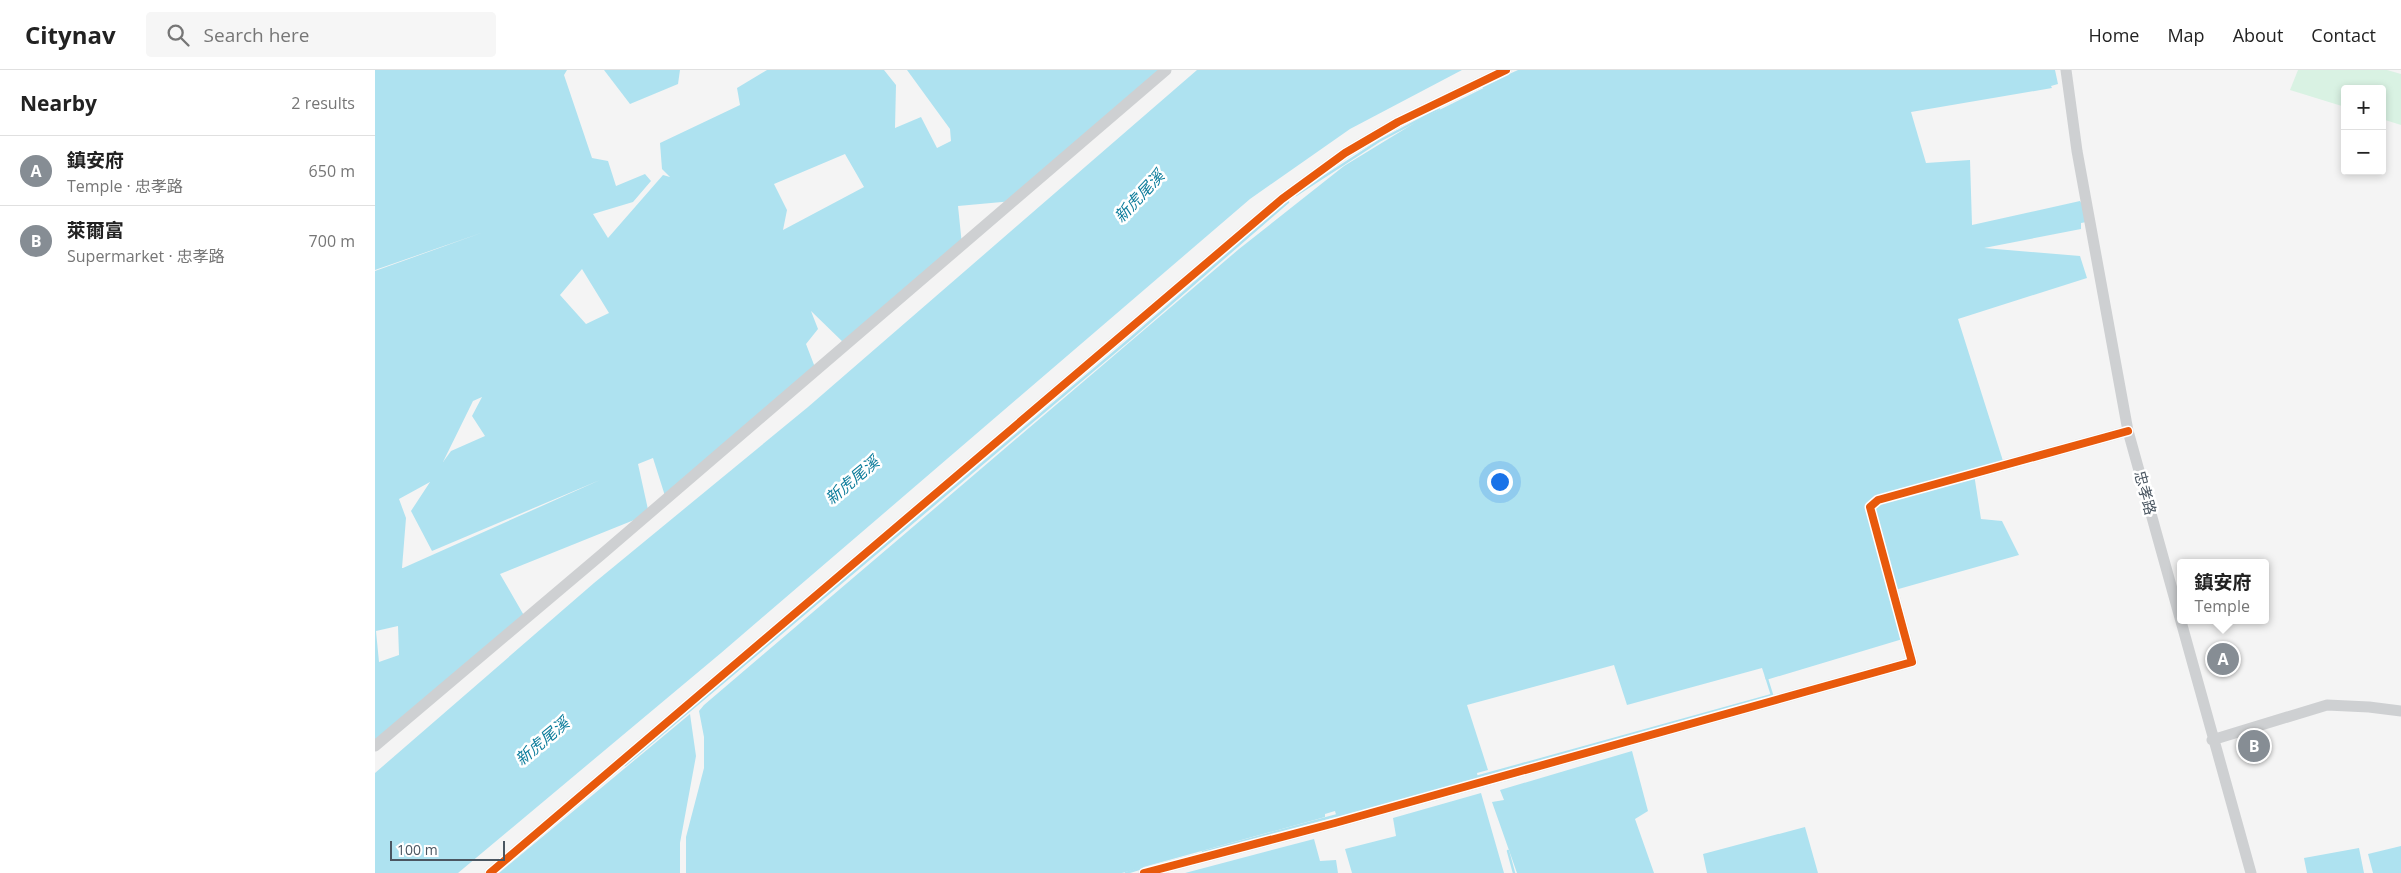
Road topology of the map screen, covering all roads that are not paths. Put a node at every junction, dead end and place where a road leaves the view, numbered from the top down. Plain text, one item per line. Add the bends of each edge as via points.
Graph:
1 (1166, 70) edge
2 (1507, 70) edge
3 (2066, 70) edge
4 (2128, 431) junction
5 (2177, 609) edge
6 (2181, 624) edge
7 (2401, 712) edge
8 (2213, 740) junction
9 (375, 746) edge
10 (490, 873) edge
11 (1144, 873) edge
12 (2251, 873) edge

1 - 9 street
2 - 10 street via 1398,122 1345,153 1282,199
3 - 4 street, 忠孝路 via 2077,151
4 - 5 street, 忠孝路
4 - 11 street via 1878,500 1870,507 1912,662
6 - 8 street, 忠孝路
7 - 8 street via 2327,705
8 - 12 street, 忠孝路

